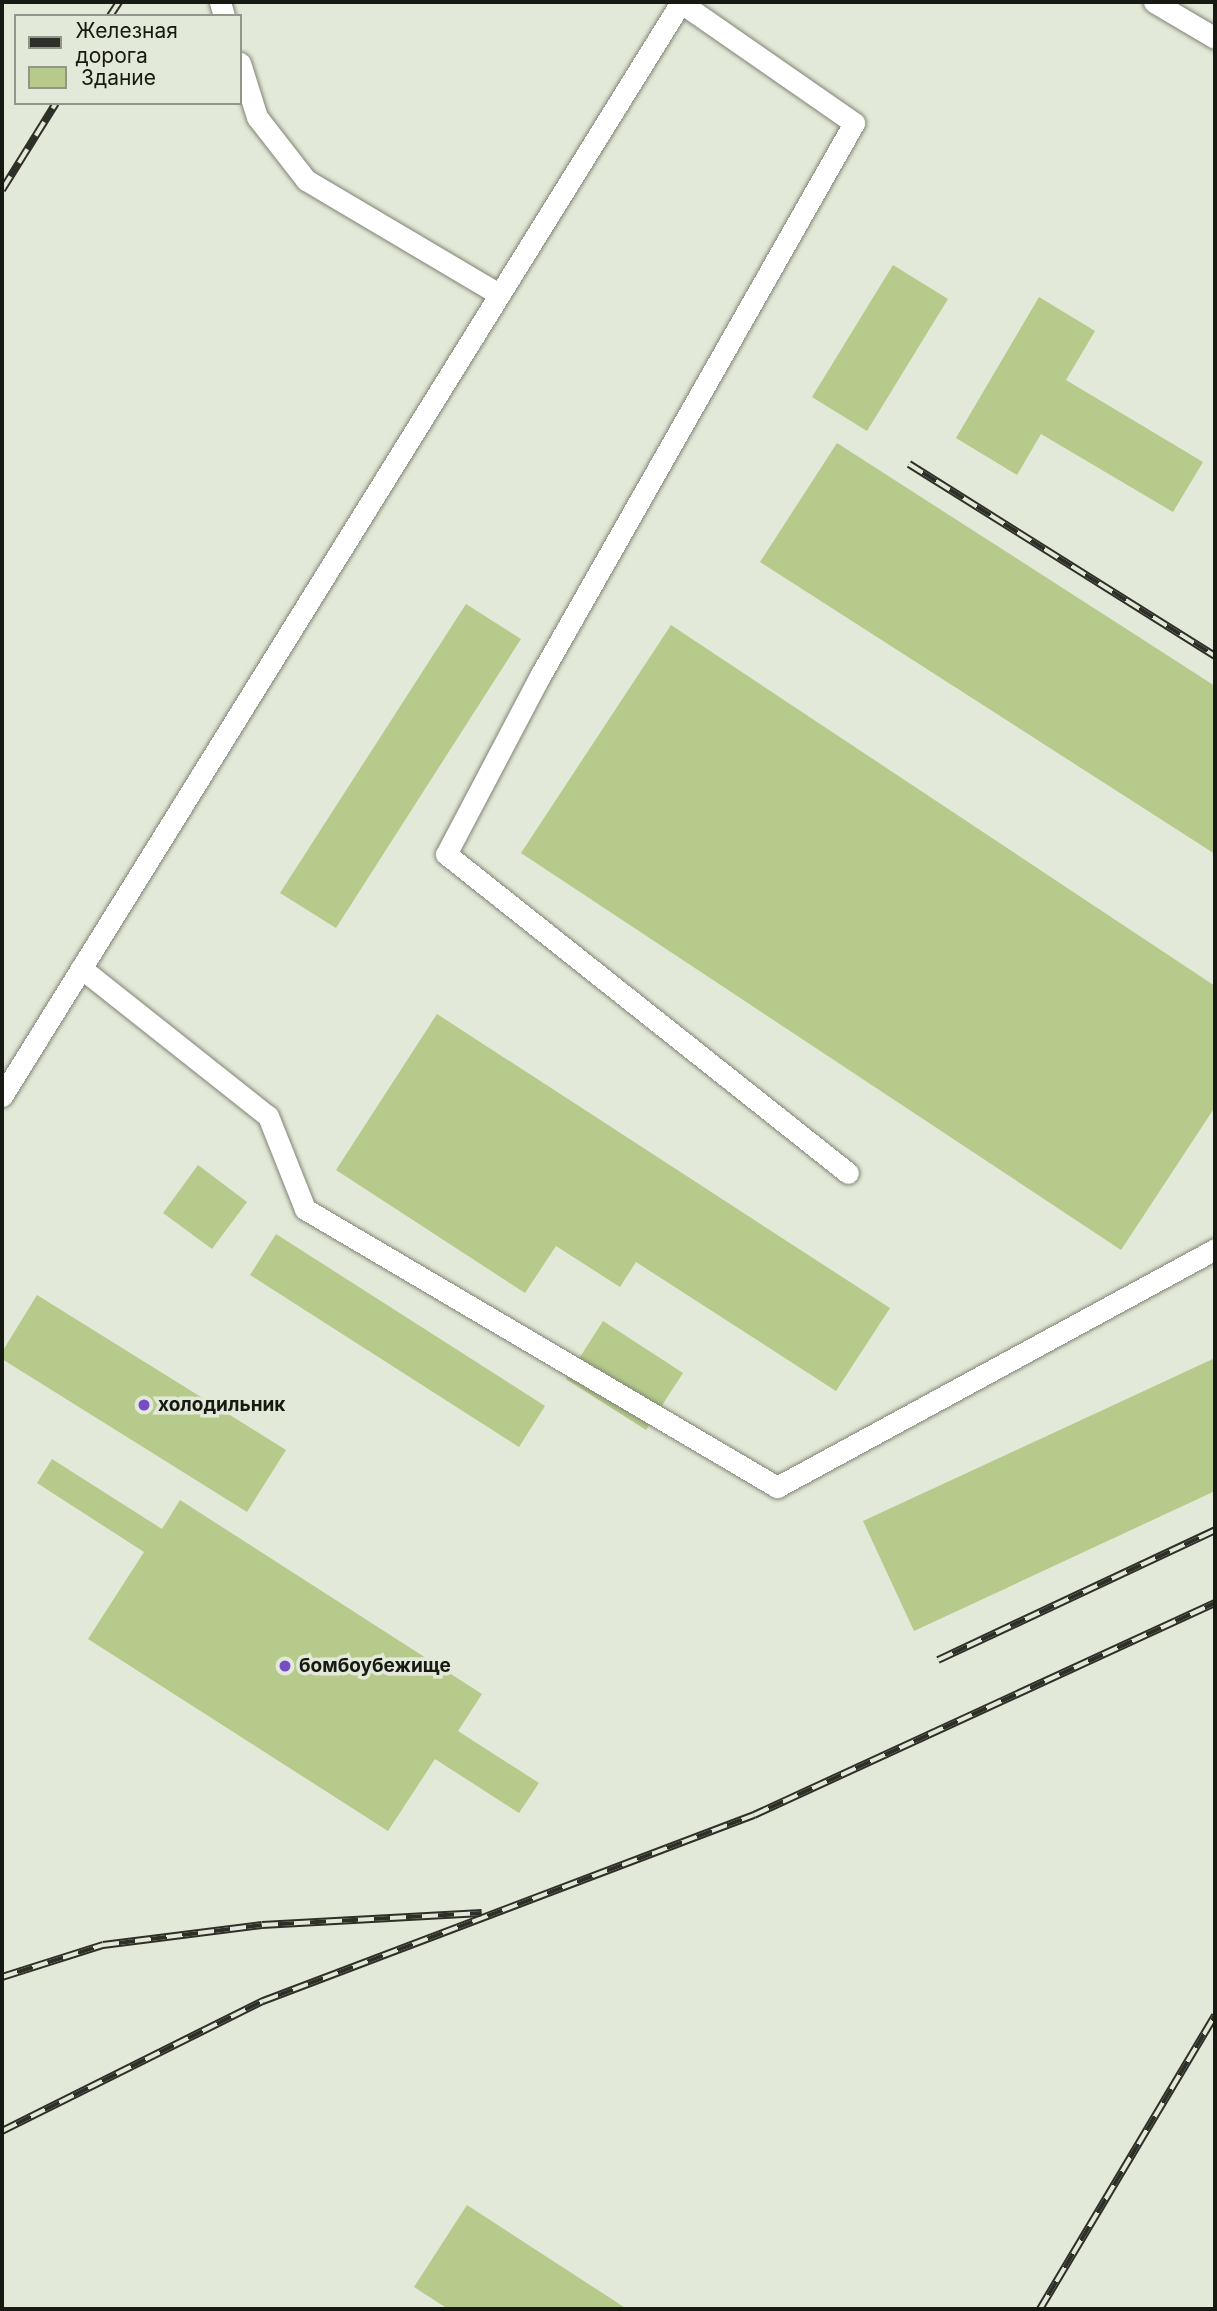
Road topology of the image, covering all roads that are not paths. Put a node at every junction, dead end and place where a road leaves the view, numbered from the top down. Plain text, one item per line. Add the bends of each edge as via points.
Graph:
1 (681, 2) edge
2 (1154, 2) edge
3 (1215, 38) edge
4 (242, 69) edge
5 (497, 293) junction
6 (81, 968) junction
7 (2, 1096) edge
8 (848, 1173) dead end
9 (1215, 1249) edge

1 - 5 lane
1 - 8 lane via 854,123 540,676 446,854
2 - 3 lane
4 - 5 lane via 257,117 306,180
5 - 6 lane
6 - 7 lane
6 - 9 lane via 268,1116 305,1209 776,1487

